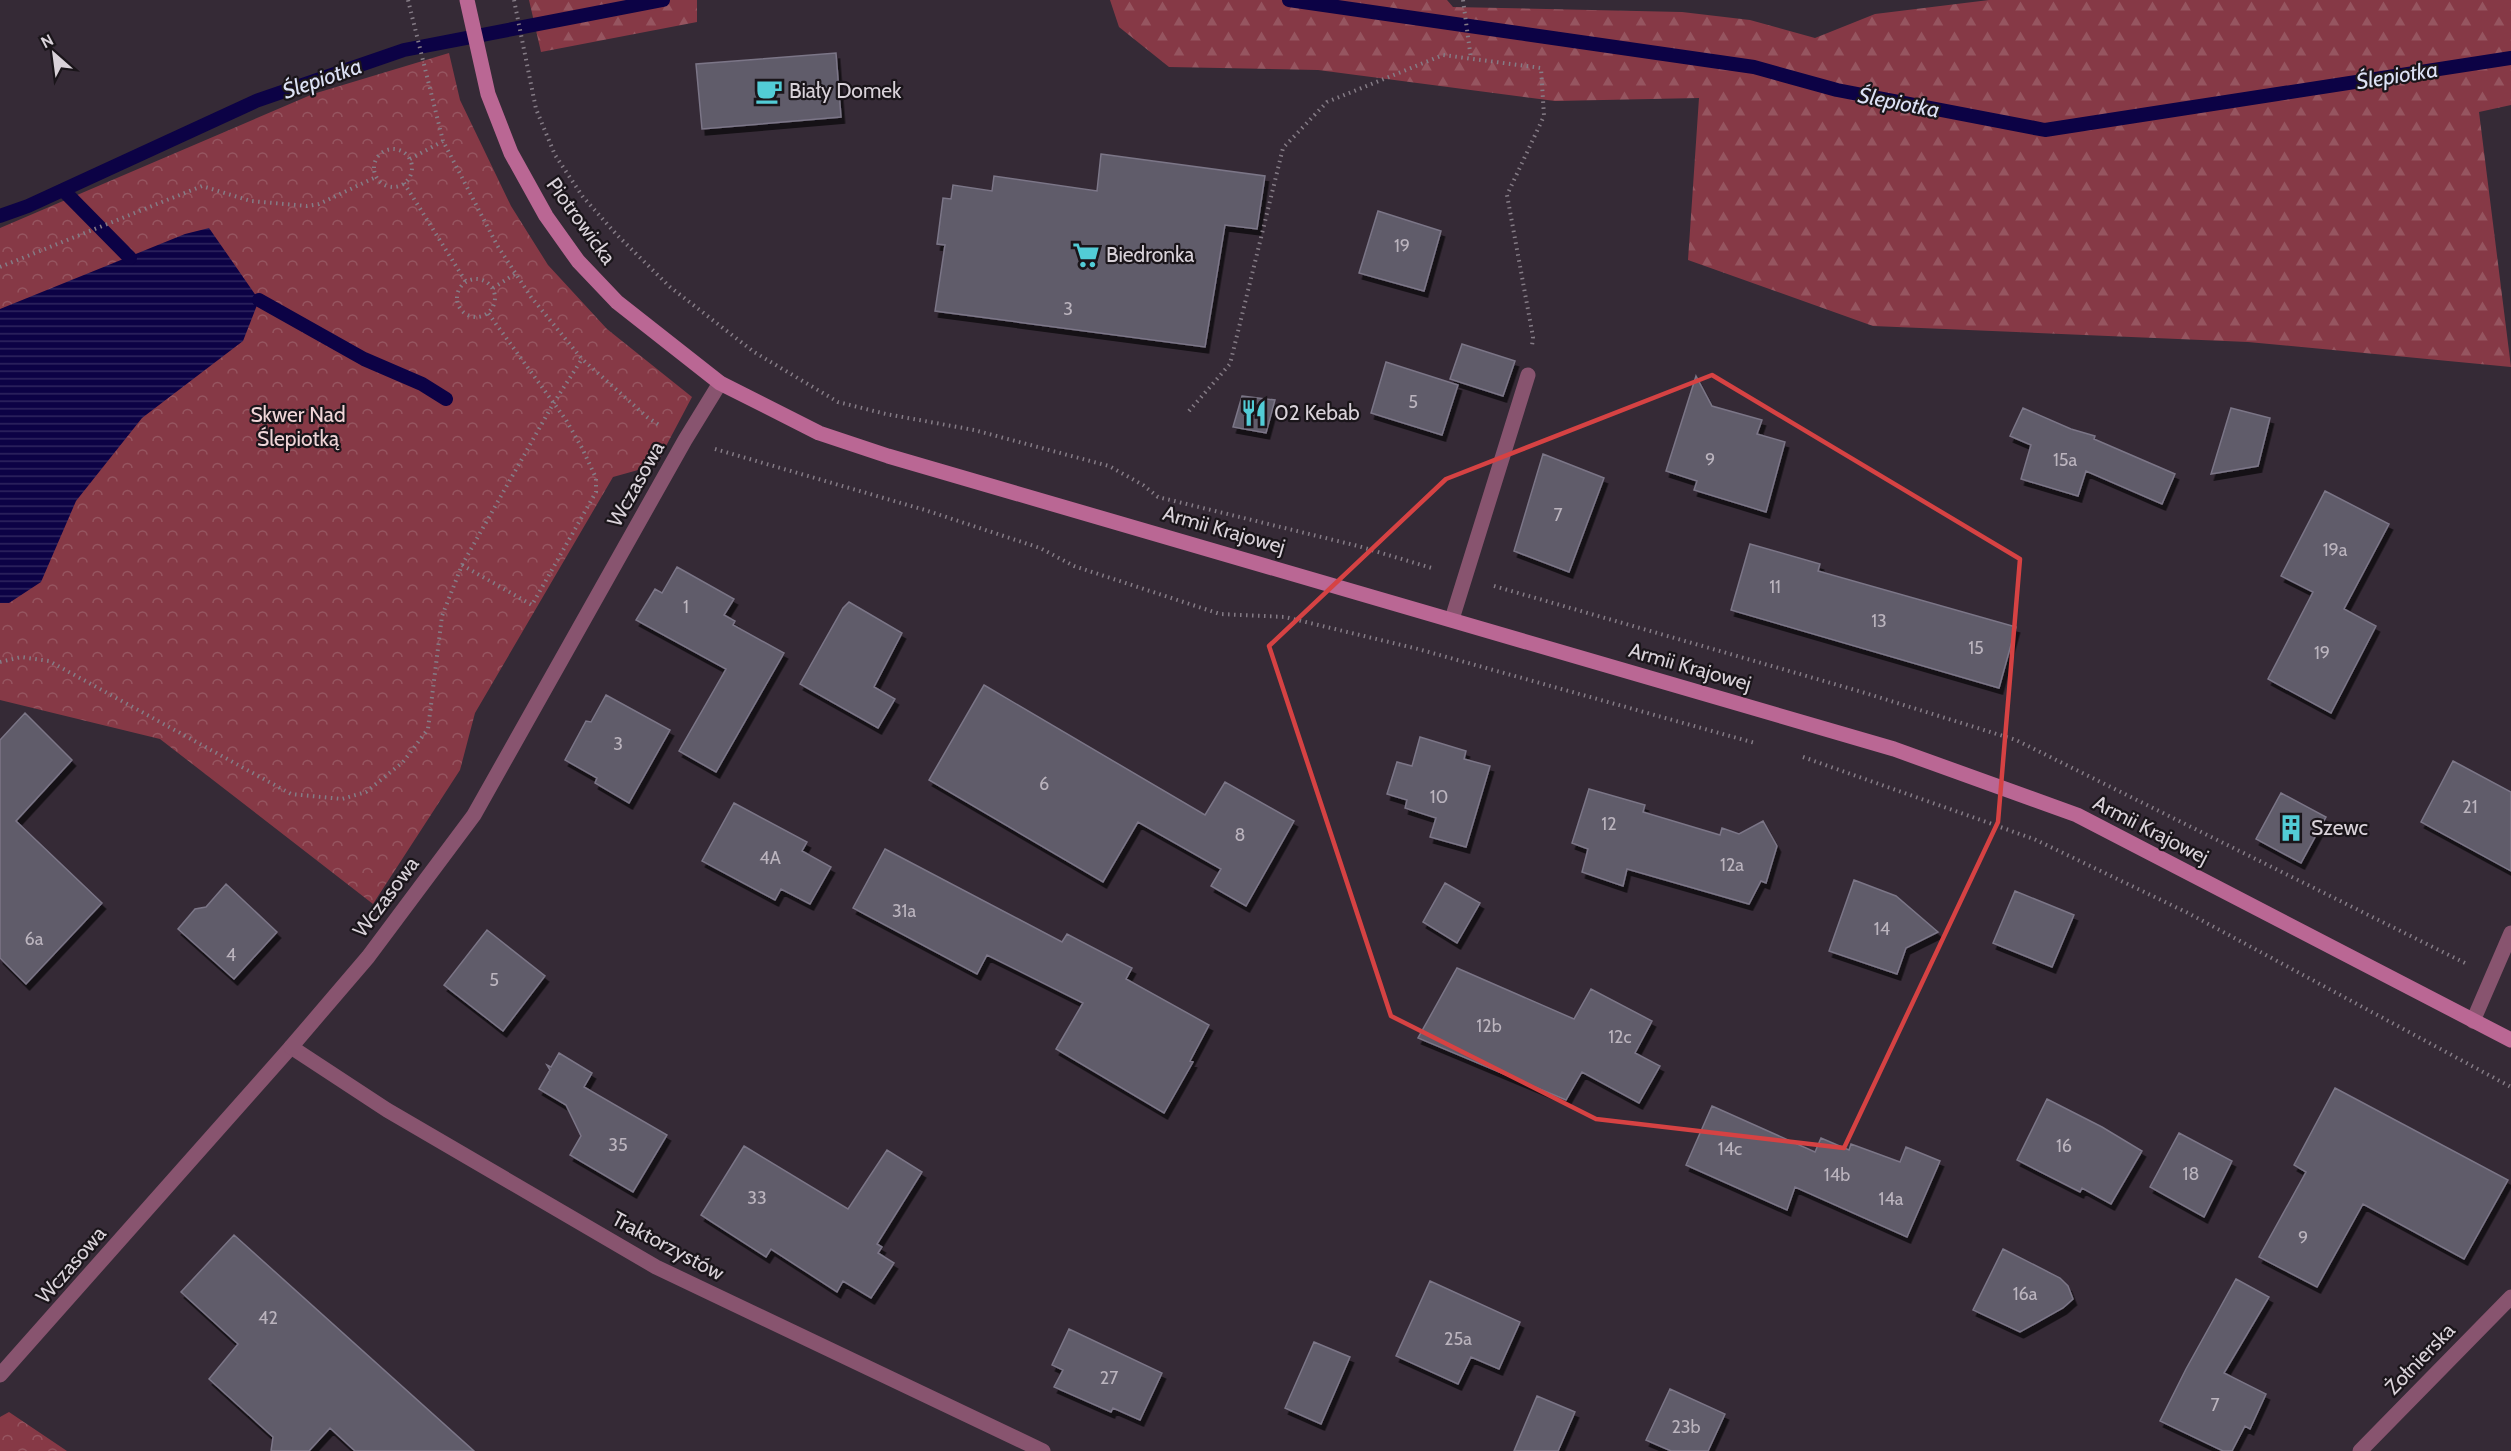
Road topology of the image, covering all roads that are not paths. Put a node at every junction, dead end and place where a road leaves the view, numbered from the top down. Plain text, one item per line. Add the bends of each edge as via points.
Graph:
1 (467, 0) edge
2 (1528, 375) road end
3 (720, 383) junction
4 (819, 433) joint
5 (1452, 619) junction
6 (2511, 933) edge
7 (2473, 1021) junction
8 (2511, 1040) edge
9 (291, 1047) junction
10 (2511, 1297) edge
11 (0, 1375) edge
12 (1041, 1451) edge
13 (2360, 1451) edge

1 - 3 street, Piotrowicka via 488,94 512,153 546,216 578,261 617,302
2 - 5 street
3 - 4 street, Piotrowicka
3 - 9 street, Wczasowa via 474,815 368,957
4 - 5 street, Armii Krajowej
5 - 7 street, Armii Krajowej via 1894,749 2077,815
6 - 7 street
7 - 8 street, Armii Krajowej
9 - 11 street, Wczasowa
9 - 12 street, Traktorzystów via 387,1110 656,1267
10 - 13 street, Żołnierska

